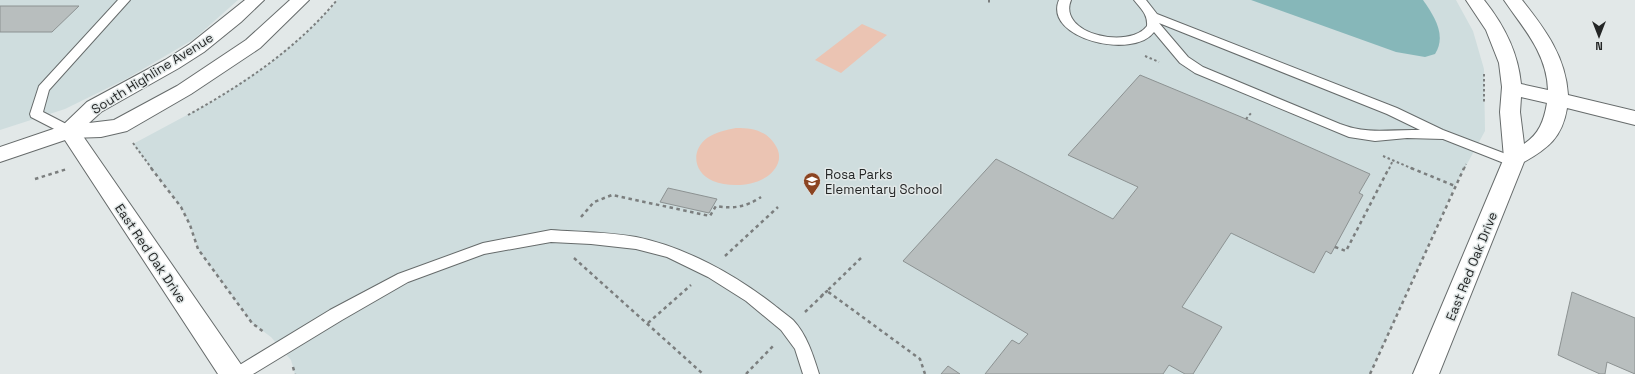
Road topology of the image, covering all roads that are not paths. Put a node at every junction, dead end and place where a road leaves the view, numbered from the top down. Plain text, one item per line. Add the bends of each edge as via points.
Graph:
1 (124, 0) edge
2 (255, 0) edge
3 (300, 0) edge
4 (1065, 0) edge
5 (1140, 0) edge
6 (1475, 0) edge
7 (1513, 0) edge
8 (1154, 21) junction
9 (1512, 88) junction
10 (1558, 100) junction
11 (1635, 118) edge
12 (69, 131) junction
13 (1444, 135) junction
14 (0, 155) edge
15 (1514, 160) junction
16 (233, 374) edge
17 (239, 374) edge
18 (811, 374) edge
19 (1426, 374) edge

1 - 12 lane via 43,89 36,114
2 - 12 street, South Highline Avenue via 197,48 94,107
3 - 12 street, South Highline Avenue via 253,44 178,94 120,126 101,130
4 - 8 lane via 1061,7 1063,16 1069,24 1094,38 1125,41 1143,36 1148,33
5 - 8 lane via 1149,8
6 - 9 street via 1496,28 1509,63
7 - 10 street via 1542,40 1555,65 1559,86
8 - 13 lane via 1392,110
8 - 13 lane via 1184,60 1199,70 1335,127 1354,134 1375,136
9 - 10 street
9 - 15 street via 1510,106
10 - 11 street
10 - 15 street via 1554,122 1540,142
12 - 14 street, South Highline Avenue
12 - 16 street, East Red Oak Drive
13 - 15 lane
15 - 19 street, East Red Oak Drive
17 - 18 lane via 403,278 483,249 551,236 636,243 671,253 713,273 752,297 790,328 802,346

